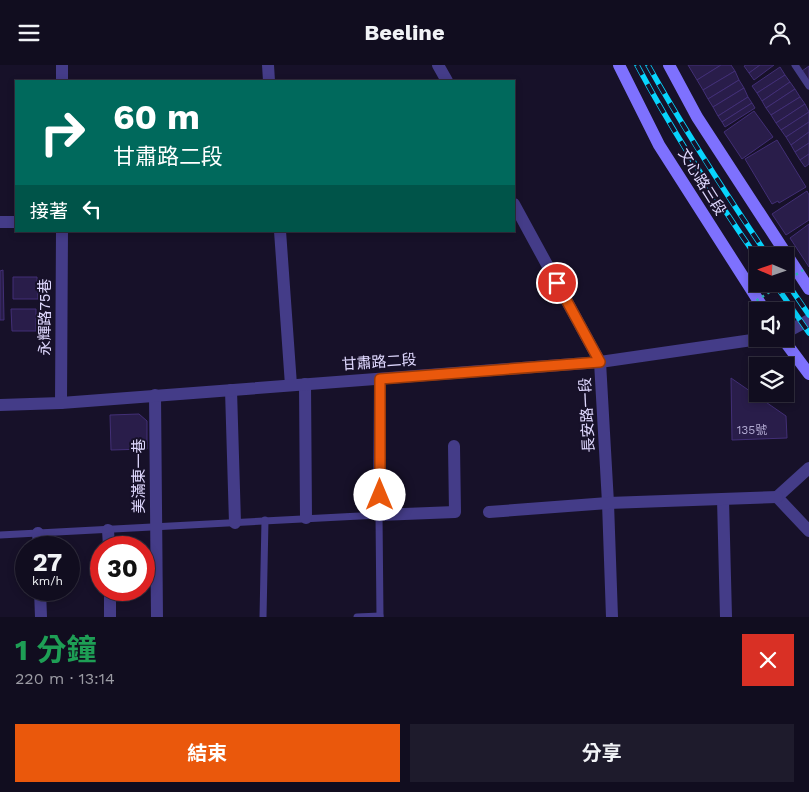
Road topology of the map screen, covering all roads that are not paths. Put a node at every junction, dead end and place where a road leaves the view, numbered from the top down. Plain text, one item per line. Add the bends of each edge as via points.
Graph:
1 (62, 65) edge
2 (268, 65) edge
3 (438, 65) edge
4 (619, 65) edge
5 (669, 65) edge
6 (795, 65) edge
7 (62, 80) edge
8 (269, 80) edge
9 (446, 80) edge
10 (809, 86) edge
11 (515, 206) edge
12 (0, 222) edge
13 (15, 222) edge
14 (62, 232) edge
15 (280, 232) edge
16 (809, 289) edge
17 (759, 302) edge
18 (809, 320) edge
19 (794, 328) edge
20 (749, 340) edge
21 (789, 347) edge
22 (600, 362) junction
23 (809, 374) edge
24 (380, 379) junction
25 (305, 384) junction
26 (291, 385) junction
27 (231, 390) junction
28 (155, 395) junction
29 (61, 403) junction
30 (0, 405) edge
31 (454, 446) dead end
32 (809, 468) edge
33 (777, 497) junction
34 (724, 499) junction
35 (608, 503) junction
36 (489, 512) dead end
37 (379, 515) junction
38 (306, 518) junction
39 (265, 521) junction
40 (235, 523) junction
41 (156, 528) junction
42 (108, 530) junction
43 (809, 531) edge
44 (38, 533) junction
45 (0, 535) edge
46 (38, 536) edge
47 (108, 536) edge
48 (40, 601) edge
49 (110, 601) edge
50 (41, 617) edge
51 (110, 617) edge
52 (156, 617) edge
53 (263, 617) edge
54 (357, 617) edge
55 (380, 617) edge
56 (612, 617) edge
57 (726, 617) edge

1 - 7 street
2 - 8 street
3 - 9 street
4 - 17 main road, 文心路三段 via 659,145
5 - 16 main road, 文心路三段 via 697,117
6 - 10 lane
11 - 22 street, 長安路一段
12 - 13 street
14 - 29 street, 永輝路75巷
15 - 26 street
18 - 19 street
20 - 22 street, 甘肅路二段
21 - 23 main road
22 - 24 street, 甘肅路二段
22 - 35 street, 長安路一段
24 - 25 street, 甘肅路二段
24 - 37 street
25 - 26 street, 甘肅路二段
25 - 38 street
26 - 27 street, 甘肅路二段
27 - 28 street, 甘肅路二段
27 - 40 street
28 - 29 street, 甘肅路二段
28 - 41 street, 美滿東一巷
29 - 30 street, 甘肅路二段
31 - 37 street via 455,512
32 - 33 street
33 - 34 street
33 - 43 street
34 - 35 street
34 - 57 street
35 - 36 street
35 - 56 street, 長安路一段
37 - 38 lane
37 - 55 lane
38 - 39 lane
39 - 40 lane
39 - 53 lane
40 - 41 lane
41 - 42 lane
41 - 52 street, 美滿東一巷
42 - 44 lane
42 - 47 street
44 - 45 lane
44 - 46 street
48 - 50 street
49 - 51 street
54 - 55 lane

